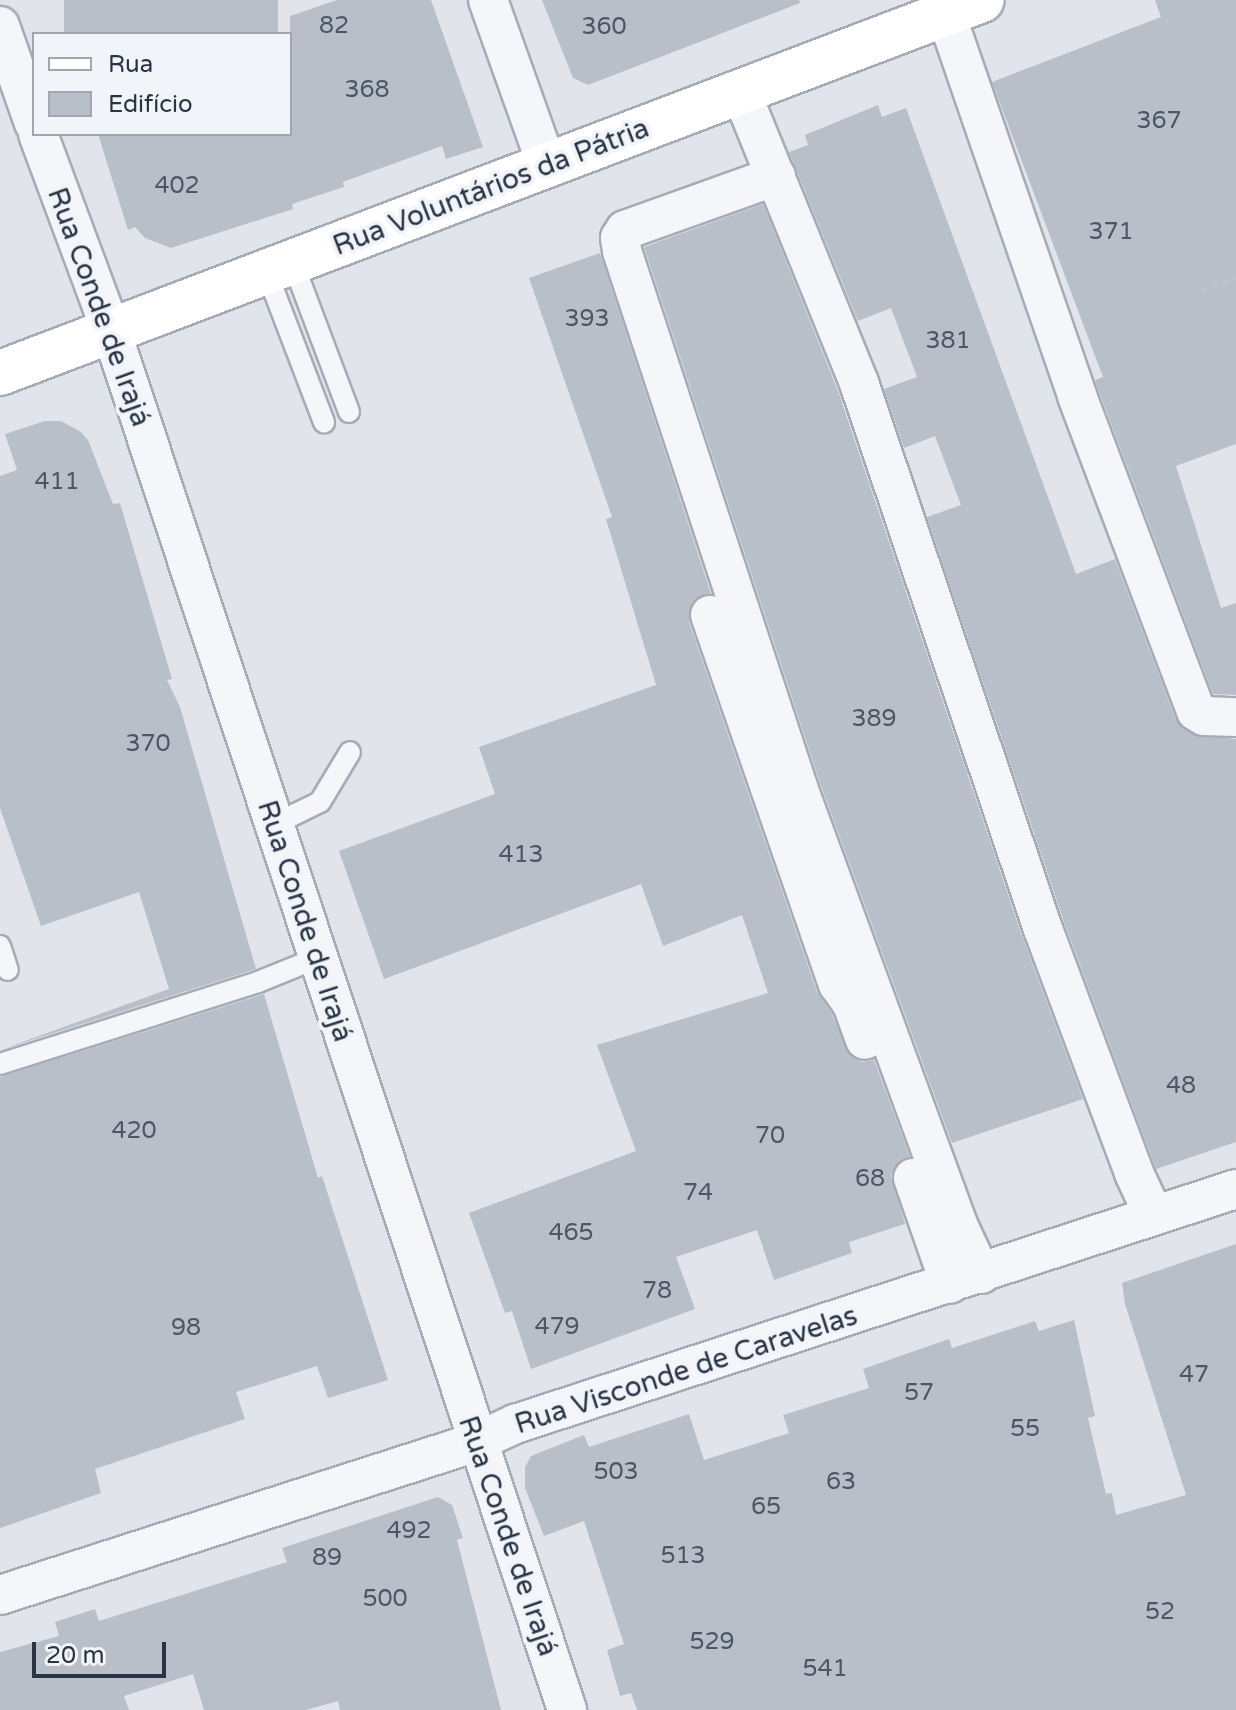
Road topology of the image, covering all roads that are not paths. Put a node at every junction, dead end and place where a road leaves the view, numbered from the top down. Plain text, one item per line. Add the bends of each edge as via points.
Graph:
1 (488, 0) edge
2 (956, 5) edge
3 (0, 26) edge
4 (741, 92) junction
5 (32, 117) edge
6 (39, 136) edge
7 (547, 166) junction
8 (776, 176) junction
9 (280, 268) junction
10 (112, 333) junction
11 (0, 373) edge
12 (349, 412) dead end
13 (324, 422) dead end
14 (710, 615) dead end
15 (1236, 717) edge
16 (350, 752) dead end
17 (273, 825) junction
18 (0, 946) edge
19 (317, 958) junction
20 (8, 970) dead end
21 (0, 1064) edge
22 (1236, 1189) edge
23 (1154, 1216) junction
24 (965, 1279) junction
25 (476, 1442) junction
26 (0, 1595) edge
27 (567, 1710) edge

1 - 7 street
2 - 4 main road, Rua Voluntários da Pátria
2 - 15 street via 1077,396 1196,711
3 - 5 street
4 - 7 main road, Rua Voluntários da Pátria
4 - 8 street
6 - 10 street, Rua Conde de Irajá
7 - 9 main road, Rua Voluntários da Pátria
8 - 23 street via 859,383 1043,929
8 - 24 street via 625,230 622,251 799,790 959,1227
9 - 10 main road, Rua Voluntários da Pátria
9 - 12 lane
9 - 13 lane
10 - 11 main road, Rua Voluntários da Pátria
10 - 17 street, Rua Conde de Irajá
14 - 24 street via 838,984 852,1004
16 - 17 lane via 320,802
17 - 19 street, Rua Conde de Irajá
18 - 20 lane
19 - 21 lane via 258,982
19 - 25 street, Rua Conde de Irajá
22 - 23 street, Rua Visconde de Caravelas
23 - 24 street, Rua Visconde de Caravelas
24 - 25 street, Rua Visconde de Caravelas via 515,1424
25 - 26 street, Rua Visconde de Caravelas
25 - 27 street, Rua Conde de Irajá

